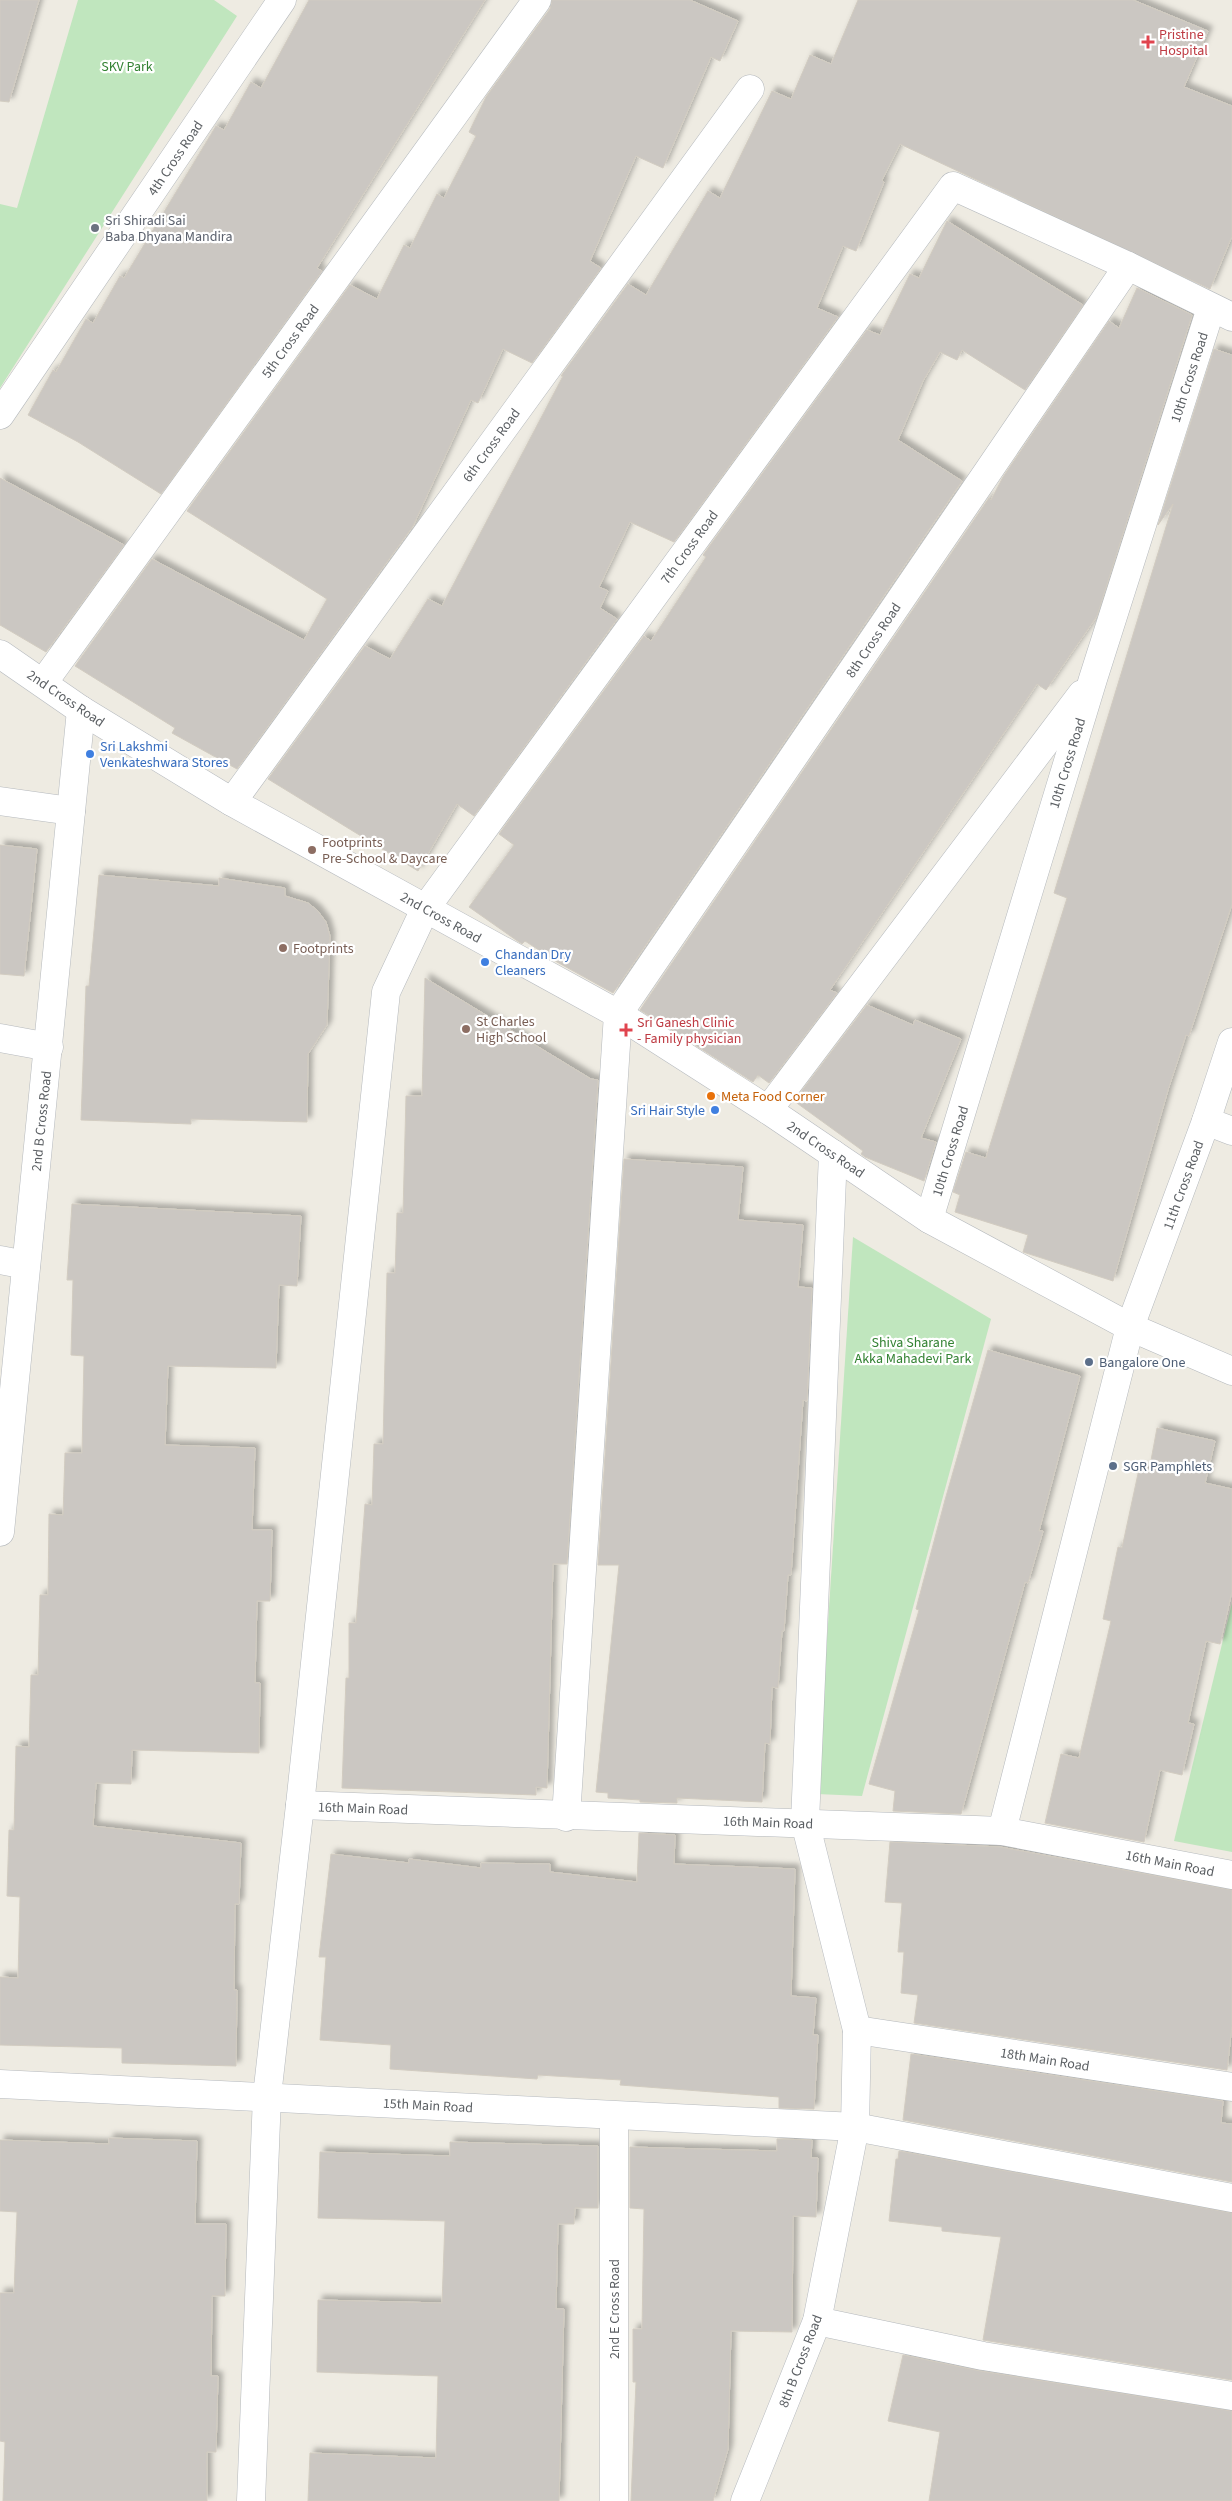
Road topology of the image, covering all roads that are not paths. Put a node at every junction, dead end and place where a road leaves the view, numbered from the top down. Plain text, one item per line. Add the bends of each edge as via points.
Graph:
1 (282, 0) edge
2 (537, 0) edge
3 (750, 89) dead end
4 (1128, 266) junction
5 (1222, 313) edge
6 (0, 415) edge
7 (0, 654) edge
8 (1093, 679) junction
9 (43, 682) junction
10 (81, 710) junction
11 (0, 801) edge
12 (232, 802) junction
13 (71, 811) junction
14 (425, 909) junction
15 (618, 1014) junction
16 (0, 1038) edge
17 (1232, 1042) edge
18 (49, 1047) junction
19 (768, 1110) junction
20 (1206, 1121) junction
21 (1232, 1131) edge
22 (833, 1154) junction
23 (929, 1219) junction
24 (0, 1260) edge
25 (26, 1264) junction
26 (1130, 1327) junction
27 (1232, 1371) edge
28 (0, 1532) edge
29 (300, 1805) junction
30 (566, 1817) junction
31 (804, 1822) junction
32 (1002, 1831) junction
33 (1232, 1875) edge
34 (857, 2030) junction
35 (0, 2084) edge
36 (1232, 2087) edge
37 (266, 2096) junction
38 (614, 2116) junction
39 (855, 2127) junction
40 (1232, 2198) edge
41 (817, 2321) junction
42 (1232, 2396) edge
43 (252, 2501) edge
44 (614, 2501) edge
45 (745, 2501) edge

1 - 6 street, 4th Cross Road
2 - 9 street, 5th Cross Road
3 - 12 street, 6th Cross Road
4 - 5 street
4 - 14 street, 7th Cross Road via 953,186
4 - 15 street, 8th Cross Road
5 - 8 street, 10th Cross Road
7 - 9 street, 2nd Cross Road
8 - 19 street
8 - 23 street, 10th Cross Road
9 - 10 street, 2nd Cross Road
10 - 12 street, 2nd Cross Road
10 - 13 street, 2nd B Cross Road
11 - 13 street
12 - 14 street, 2nd Cross Road
13 - 18 street, 2nd B Cross Road
14 - 15 street, 2nd Cross Road
14 - 29 street, 7th Cross Road via 386,992
15 - 19 street, 2nd Cross Road
15 - 30 street
16 - 18 street
17 - 20 street, 11th Cross Road
18 - 25 street, 2nd B Cross Road
19 - 22 street, 2nd Cross Road
20 - 21 street
20 - 26 street, 11th Cross Road
22 - 23 street, 2nd Cross Road
22 - 31 street, 8th B Cross Road
23 - 26 street, 2nd Cross Road
24 - 25 street
25 - 28 street, 2nd B Cross Road
26 - 27 street, 2nd Cross Road
26 - 32 street, 11th Cross Road
29 - 30 street, 16th Main Road
29 - 37 street, 7th Cross Road
30 - 31 street, 16th Main Road
31 - 32 street, 16th Main Road
31 - 34 street, 8th B Cross Road
32 - 33 street, 16th Main Road
34 - 36 street, 18th Main Road
34 - 39 street, 8th B Cross Road
35 - 37 street, 15th Main Road
37 - 38 street, 15th Main Road
37 - 43 street, 7th Cross Road
38 - 39 street, 15th Main Road
38 - 44 street, 2nd E Cross Road
39 - 40 street, 15th Main Road
39 - 41 street, 8th B Cross Road
41 - 42 street via 983,2356
41 - 45 street, 8th B Cross Road

